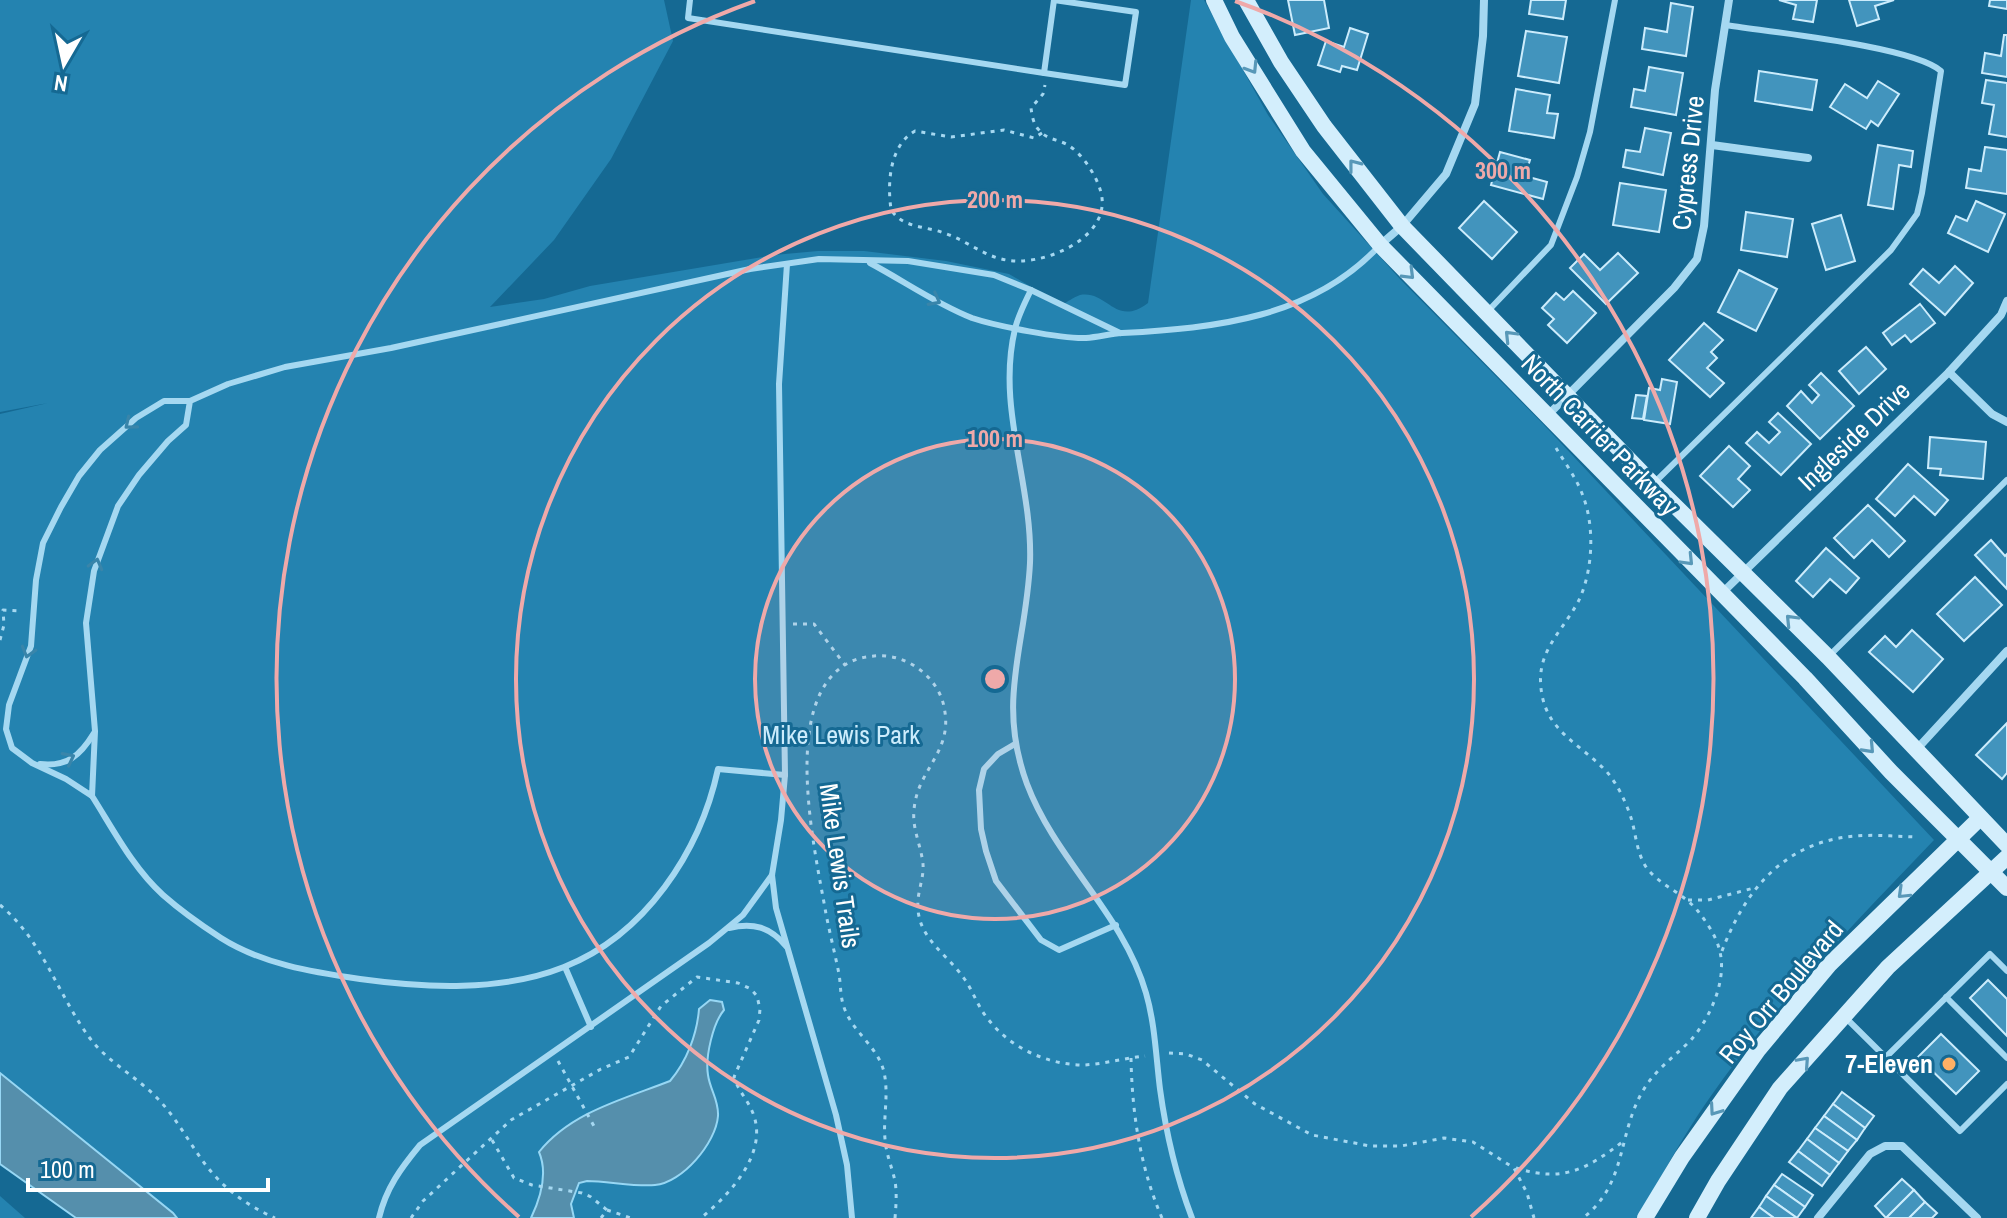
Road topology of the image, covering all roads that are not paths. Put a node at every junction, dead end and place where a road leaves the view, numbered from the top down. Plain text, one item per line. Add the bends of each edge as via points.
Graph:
1 (690, 0) edge
2 (1054, 0) edge
3 (1214, 0) edge
4 (1246, 0) edge
5 (1484, 0) edge
6 (1615, 0) edge
7 (1729, 0) edge
8 (1725, 25) junction
9 (1046, 73) junction
10 (1712, 145) junction
11 (1808, 158) dead end
12 (1402, 226) junction
13 (1380, 245) junction
14 (867, 261) junction
15 (787, 264) junction
16 (1031, 290) junction
17 (2007, 301) edge
18 (1487, 312) junction
19 (1015, 328) junction
20 (1120, 333) junction
21 (1949, 372) junction
22 (1566, 395) junction
23 (190, 401) junction
24 (1548, 415) junction
25 (2007, 422) edge
26 (2007, 480) edge
27 (1653, 484) junction
28 (1744, 572) junction
29 (1721, 594) junction
30 (2007, 651) edge
31 (1828, 657) junction
32 (95, 731) junction
33 (1015, 744) junction
34 (1915, 751) junction
35 (32, 763) junction
36 (785, 775) junction
37 (92, 796) junction
38 (1980, 818) junction
39 (1959, 839) junction
40 (2007, 845) edge
41 (2007, 857) edge
42 (1991, 872) junction
43 (772, 875) junction
44 (2007, 888) edge
45 (1116, 925) junction
46 (726, 929) junction
47 (788, 948) junction
48 (565, 967) junction
49 (2007, 971) edge
50 (1946, 997) junction
51 (1845, 1017) junction
52 (591, 1027) junction
53 (1885, 1058) junction
54 (2007, 1058) edge
55 (2007, 1084) edge
56 (379, 1218) edge
57 (852, 1218) edge
58 (1192, 1218) edge
59 (1645, 1218) edge
60 (1697, 1218) edge
61 (1818, 1218) edge
62 (1977, 1218) edge

1 - 9 lane via 688,18
2 - 9 lane
2 - 9 lane via 1136,12 1125,85
3 -> 13 main road, North Carrier Parkway via 1303,151
12 -> 4 main road, North Carrier Parkway via 1324,126
5 - 12 street via 1475,104 1446,174
6 - 18 lane via 1590,132 1551,245
7 - 8 street, Cypress Drive
8 - 10 street, Cypress Drive
8 - 27 lane via 1897,53 1941,71 1922,193 1913,222 1891,250
10 - 11 street
10 - 22 street, Cypress Drive via 1697,259
12 - 13 street
12 - 18 main road, North Carrier Parkway
13 - 20 lane via 1333,285 1267,315 1166,332
13 -> 24 main road, North Carrier Parkway
14 - 15 lane
14 - 16 lane via 952,266
14 -> 19 lane via 973,318
15 - 23 lane via 285,367
15 - 36 lane via 779,384
16 - 19 lane
16 - 20 lane
17 - 21 street, Ingleside Drive via 2001,315
22 -> 18 main road, North Carrier Parkway
19 - 20 lane via 1084,338
19 - 33 lane via 1010,404 1029,522 1030,564 1013,677
21 - 25 street
21 - 28 street, Ingleside Drive
22 - 24 street, Cypress Drive
22 - 27 main road, North Carrier Parkway
32 -> 23 lane via 86,623 94,571 118,506 186,425
23 -> 35 lane via 164,401 100,450 79,476 43,543 31,646 9,705 6,729 12,748
24 -> 29 main road, North Carrier Parkway
26 - 31 lane
27 - 28 main road, North Carrier Parkway
28 - 29 street, Ingleside Drive
31 -> 28 main road, North Carrier Parkway
29 -> 39 main road, North Carrier Parkway
30 - 34 street
31 - 34 main road, North Carrier Parkway
35 -> 32 lane via 70,761
32 - 37 lane
33 - 45 lane via 1042,818
33 - 45 lane via 984,769 979,790 981,829 996,881 1041,940 1059,950
34 - 38 main road, North Carrier Parkway
35 - 37 lane
36 - 43 lane
36 - 48 lane via 718,769 711,803 677,871 629,926
37 - 48 lane via 161,894 255,955 333,975 424,985 501,982
38 - 39 main road, Roy Orr Boulevard
38 - 40 main road, North Carrier Parkway
39 - 42 main road, North Carrier Parkway
39 -> 59 main road, Roy Orr Boulevard via 1818,977 1741,1074
41 - 42 main road
42 - 44 main road, North Carrier Parkway
42 - 51 main road via 1888,967
43 - 46 lane
43 - 47 lane
45 - 58 lane via 1147,996 1175,1169
46 - 47 lane via 759,927 775,933
46 - 52 lane
47 - 57 lane via 836,1115
48 - 52 lane
49 - 50 lane via 1990,954
50 - 53 lane
50 - 54 lane
51 - 53 lane
60 -> 51 main road via 1780,1088
52 - 56 lane via 420,1145 398,1171
53 - 55 lane via 1960,1131
61 - 62 street via 1870,1154 1885,1146 1902,1146

